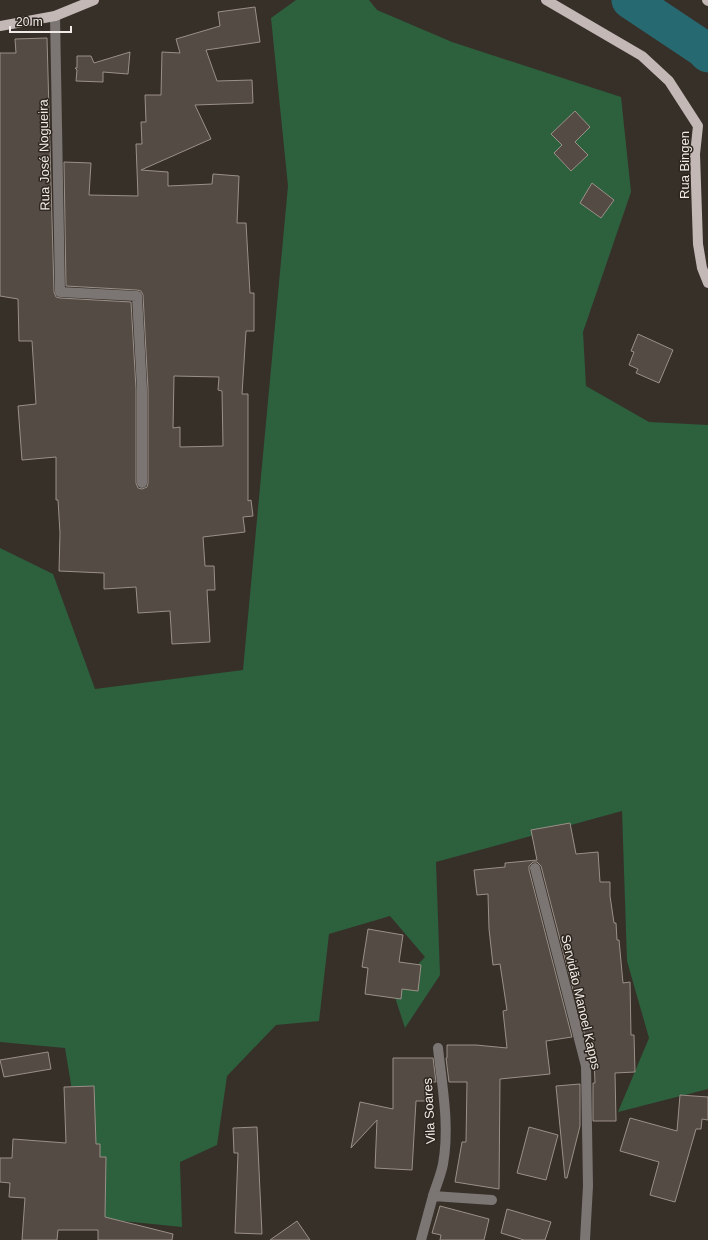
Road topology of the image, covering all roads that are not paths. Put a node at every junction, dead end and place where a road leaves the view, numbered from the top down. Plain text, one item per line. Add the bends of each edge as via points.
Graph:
1 (94, 0) edge
2 (546, 0) edge
3 (54, 16) junction
4 (0, 26) edge
5 (703, 126) edge
6 (708, 283) edge
7 (142, 483) dead end
8 (535, 868) dead end
9 (438, 1048) dead end
10 (433, 1196) junction
11 (492, 1200) dead end
12 (420, 1240) edge
13 (585, 1240) edge

1 - 3 main road
2 - 5 main road, Rua Bingen via 642,56 670,81
3 - 4 main road
3 - 7 street, Rua José Nogueira via 60,292 137,296 142,389
5 - 6 main road, Rua Bingen via 695,154 698,244 702,268
8 - 13 street, Servidão Manoel Kapps via 586,1066 588,1186
9 - 10 street, Vila Soares via 446,1142 443,1164
10 - 11 street
10 - 12 street, Vila Soares

